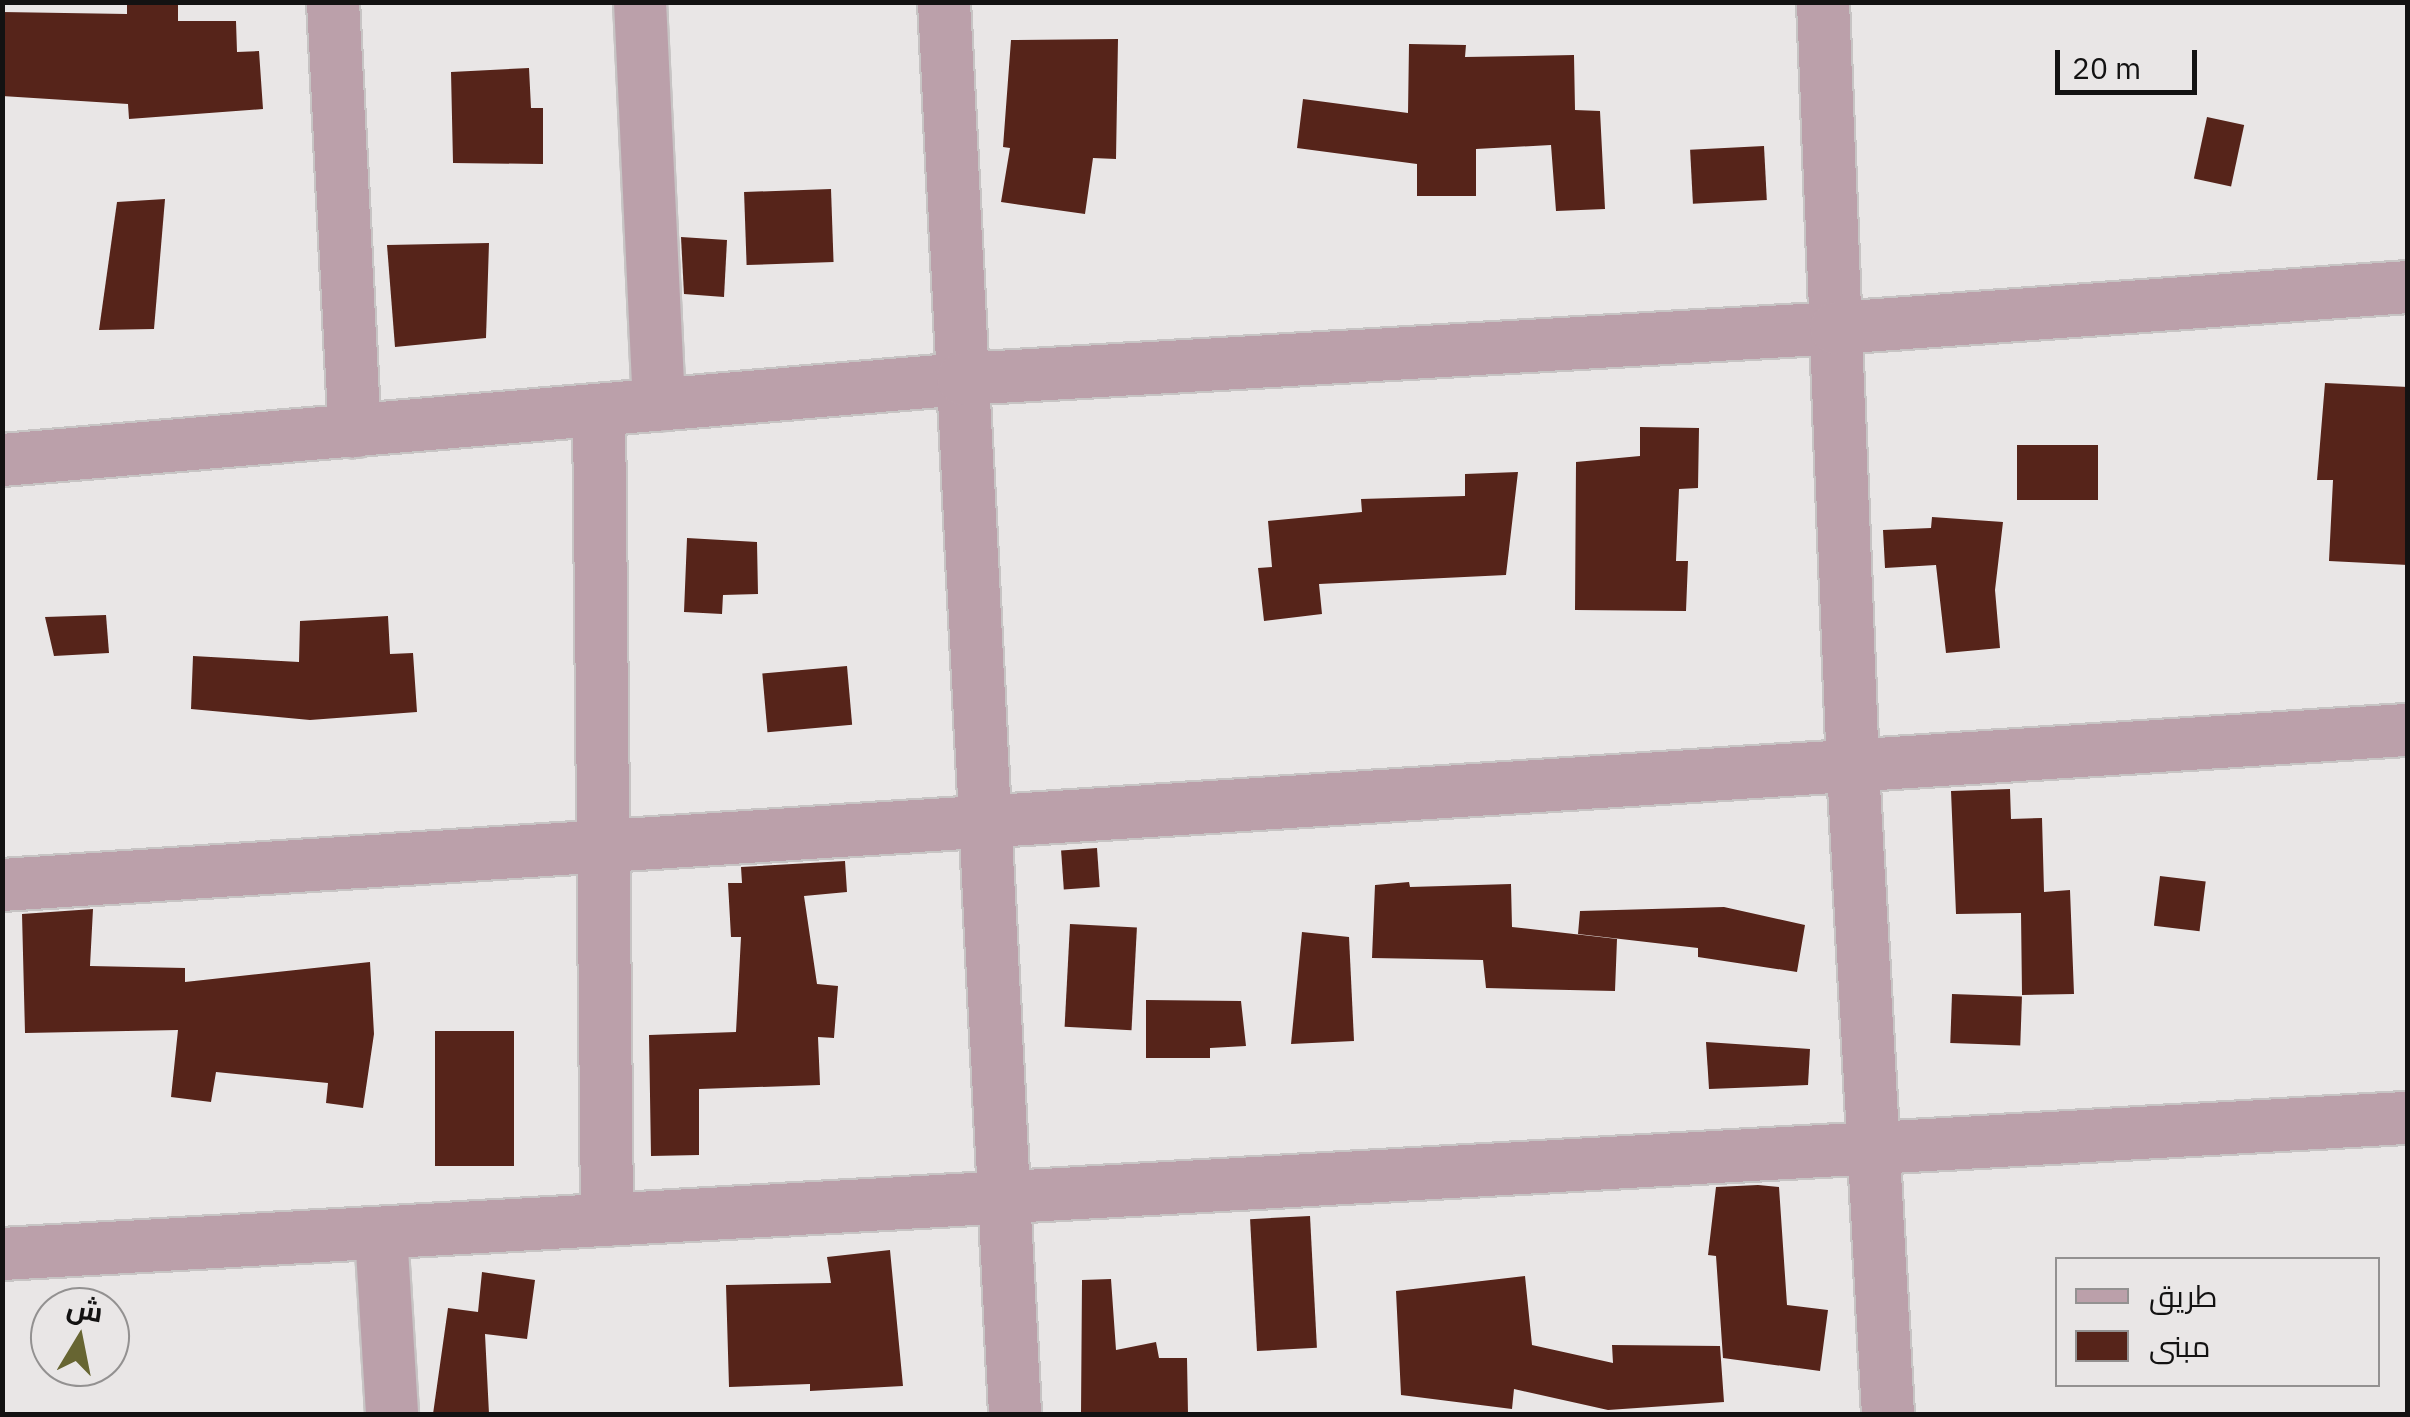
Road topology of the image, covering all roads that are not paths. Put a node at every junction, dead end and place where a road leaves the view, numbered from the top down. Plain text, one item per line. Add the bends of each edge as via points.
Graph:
1 (333, 2) edge
2 (640, 2) edge
3 (1822, 2) edge
4 (954, 3) edge
5 (2408, 287) edge
6 (1836, 328) junction
7 (963, 379) junction
8 (658, 404) junction
9 (599, 410) junction
10 (356, 430) junction
11 (2, 460) edge
12 (2408, 730) edge
13 (1853, 768) junction
14 (986, 826) junction
15 (604, 850) junction
16 (2, 885) edge
17 (2408, 1118) edge
18 (1874, 1148) junction
19 (1004, 1198) junction
20 (607, 1220) junction
21 (381, 1233) junction
22 (2, 1254) edge
23 (392, 1414) edge
24 (1015, 1414) edge
25 (1888, 1414) edge

1 - 10 street
2 - 8 street
3 - 6 street
4 - 7 street
5 - 6 street
6 - 7 street
6 - 13 street
7 - 8 street
7 - 14 street
8 - 9 street
9 - 10 street
9 - 15 street
10 - 11 street
12 - 13 street
13 - 14 street
13 - 18 street
14 - 15 street
14 - 19 street
15 - 16 street
15 - 20 street
17 - 18 street
18 - 19 street
18 - 25 street
19 - 20 street
19 - 24 street
20 - 21 street
21 - 22 street
21 - 23 street

